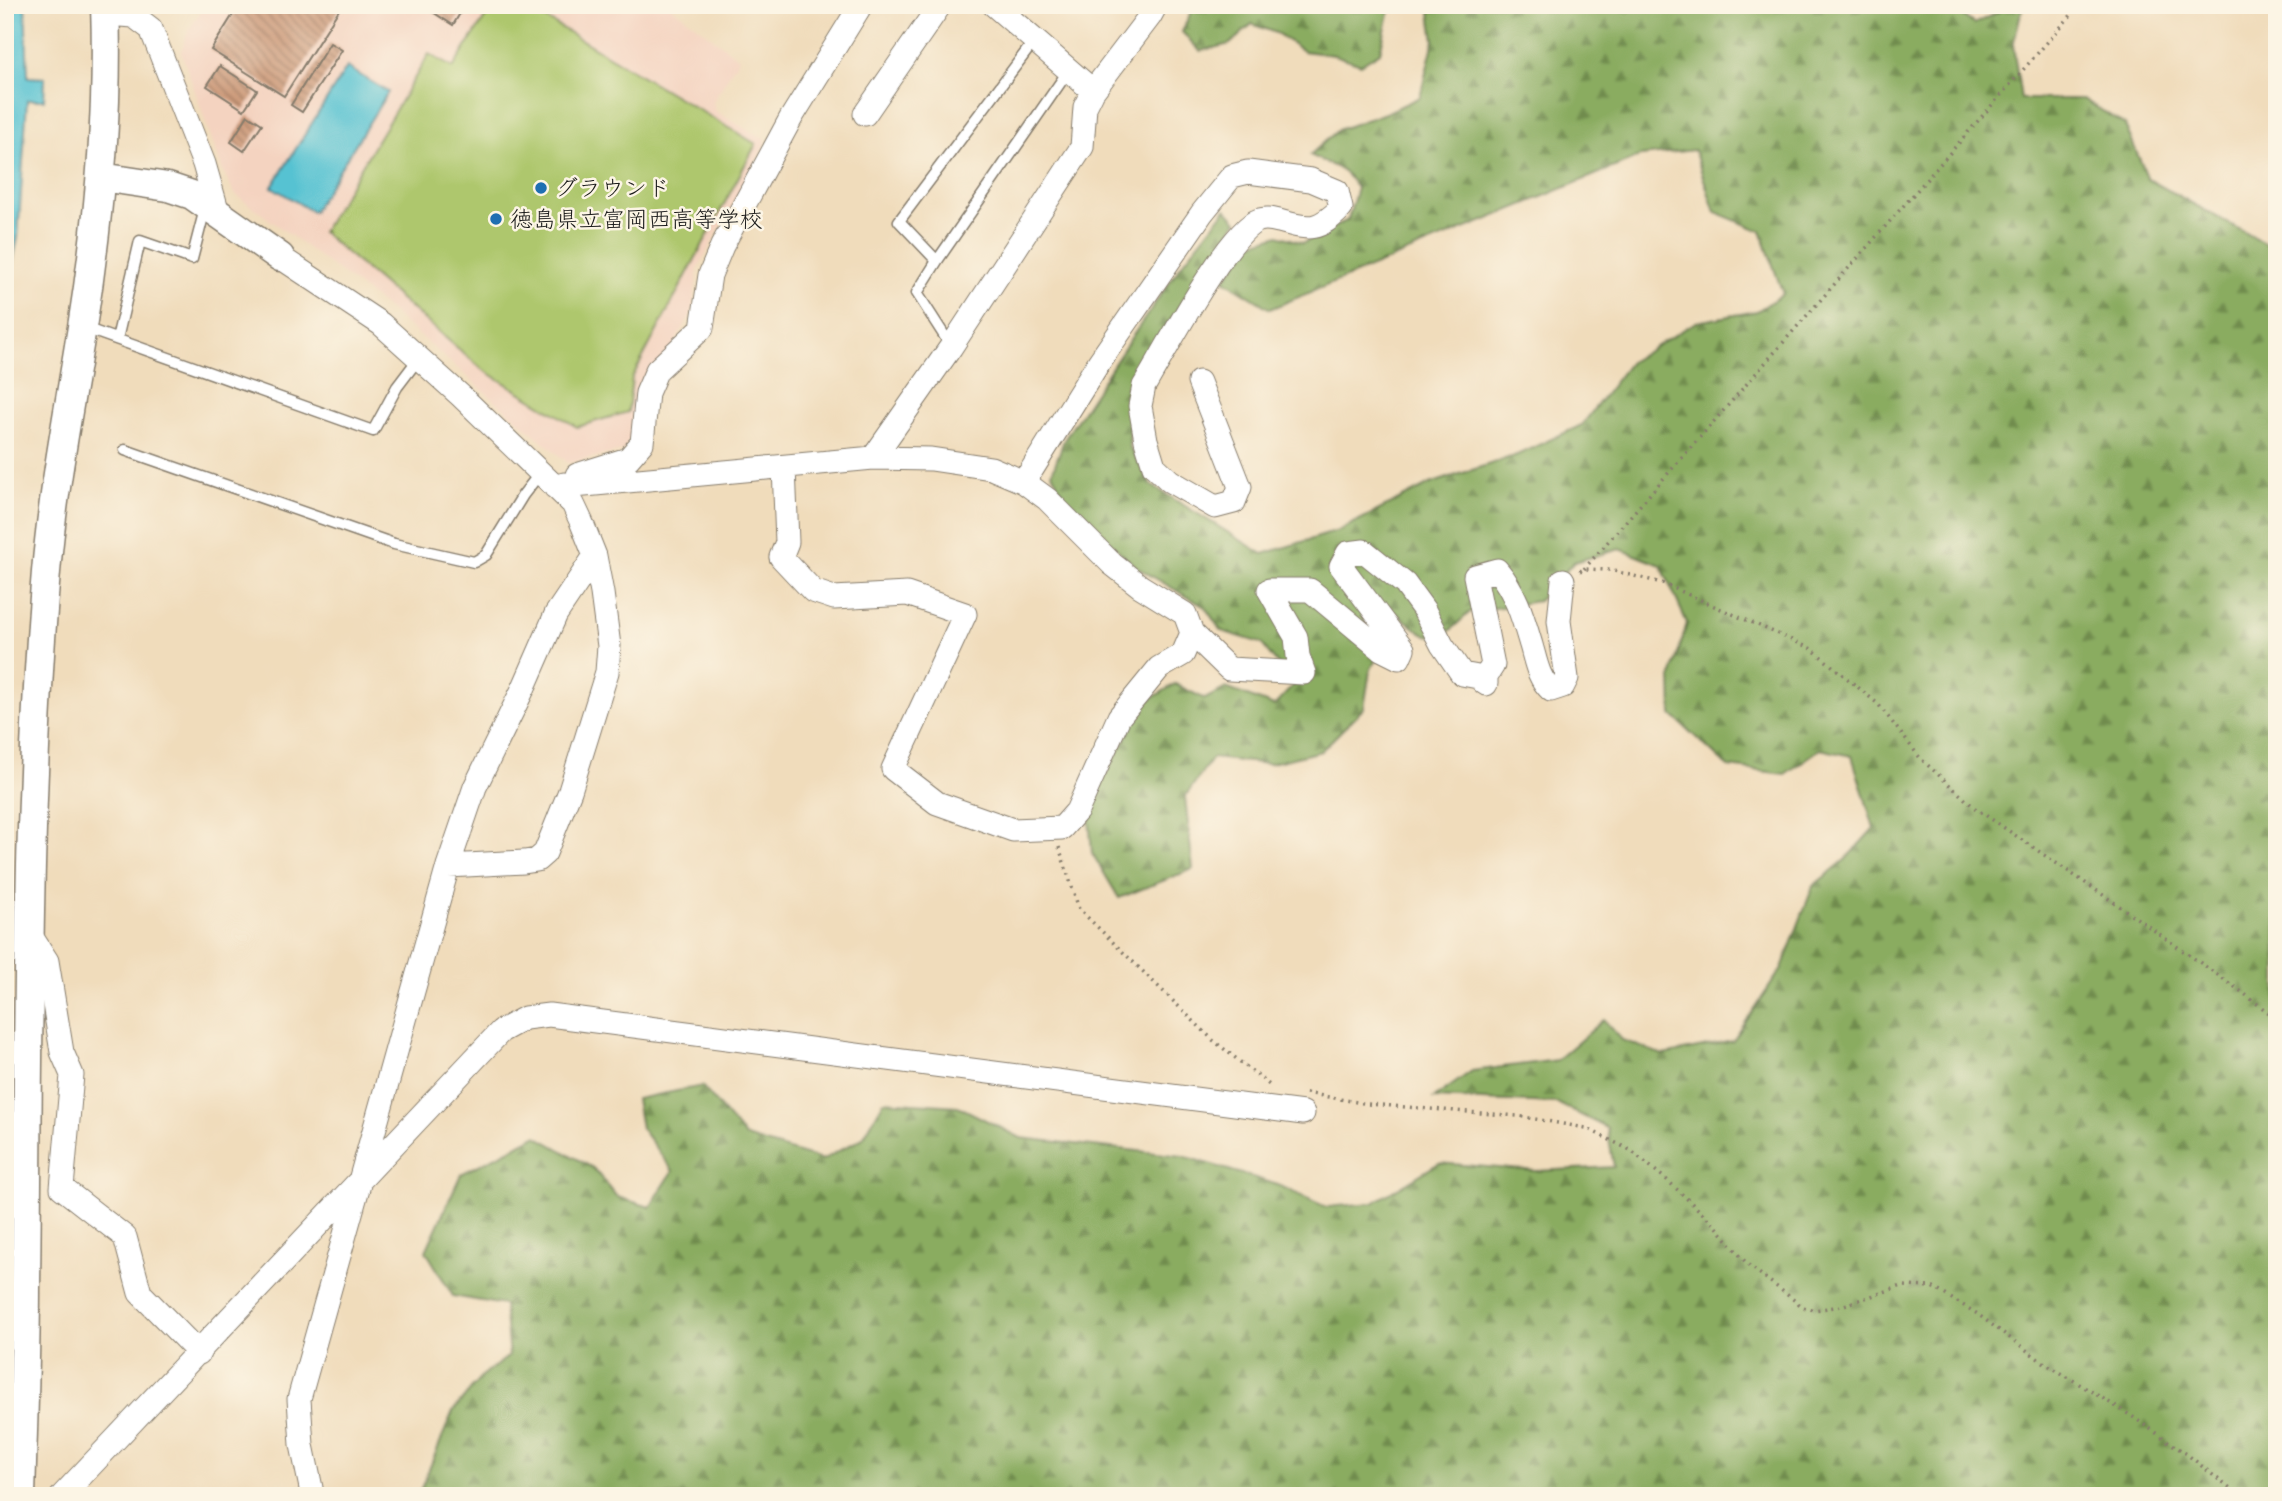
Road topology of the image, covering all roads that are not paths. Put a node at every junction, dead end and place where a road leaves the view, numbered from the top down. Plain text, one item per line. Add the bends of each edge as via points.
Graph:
1 (861, 5) edge
2 (940, 5) edge
3 (994, 5) edge
4 (1156, 5) edge
5 (105, 10) edge
6 (1035, 40) junction
7 (1069, 70) junction
8 (1093, 91) junction
9 (865, 114) dead end
10 (101, 177) junction
11 (212, 209) junction
12 (280, 257) joint
13 (937, 261) junction
14 (82, 327) junction
15 (117, 339) junction
16 (951, 347) junction
17 (419, 358) junction
18 (1199, 382) dead end
19 (125, 450) dead end
20 (873, 458) junction
21 (784, 467) junction
22 (553, 481) junction
23 (1024, 482) junction
24 (595, 556) junction
25 (1562, 588) road end
26 (1192, 633) junction
27 (448, 866) junction
28 (29, 933) junction
29 (1303, 1113) road end
30 (361, 1181) junction
31 (199, 1353) junction
32 (21, 1496) edge
33 (62, 1496) edge
34 (310, 1496) edge

1 - 22 street via 791,118 722,246 710,275 702,328 657,370 647,393 642,443 628,459
2 - 9 street
3 - 6 street
4 - 8 street
5 - 10 street
5 - 11 street via 134,16 151,29 204,164
6 - 7 street
6 - 13 lane via 899,221
7 - 8 street
7 - 13 lane
8 - 16 street via 1085,107 1082,148
10 - 11 street via 168,187 192,195
10 - 14 street
11 - 12 street
11 - 15 lane via 192,259 140,241
12 - 17 street via 381,324
13 - 16 lane via 917,293
14 - 15 lane
14 - 28 street via 46,568
15 - 17 lane via 373,432
16 - 20 street
17 - 22 street
18 - 23 street via 1240,487 1234,502 1215,507 1170,481 1154,466 1140,406 1144,386 1234,240 1255,221 1268,218 1304,228 1327,222 1341,208 1337,191 1311,180 1248,172 1232,176 1099,362
19 - 22 lane via 394,544 474,562 486,555 523,495
20 - 21 street
20 - 23 street via 931,459 991,468
21 - 22 street via 574,486
21 - 26 street via 787,542 781,557 813,591 834,598 906,594 965,614 893,769 937,803 1013,830 1062,828 1077,811 1119,717 1159,668 1183,653
22 - 24 street via 573,504
23 - 26 street via 1112,564 1185,614
24 - 27 street via 556,614 475,788
24 - 27 street via 609,646 607,672 570,791 545,852 537,860 524,862
25 - 26 street via 1559,621 1567,678 1563,686 1551,690 1542,681 1509,583 1497,570 1475,576 1493,665 1486,684 1462,674 1405,584 1364,551 1348,553 1341,566 1403,649 1399,658 1381,649 1310,590 1269,590 1296,637 1304,673 1229,669
27 - 30 street
28 - 31 street via 47,961 62,1052 72,1075 62,1188 125,1237 140,1293
28 - 32 street
29 - 30 street via 549,1015 525,1018 501,1031
30 - 31 street
30 - 34 street via 299,1399
31 - 33 street

